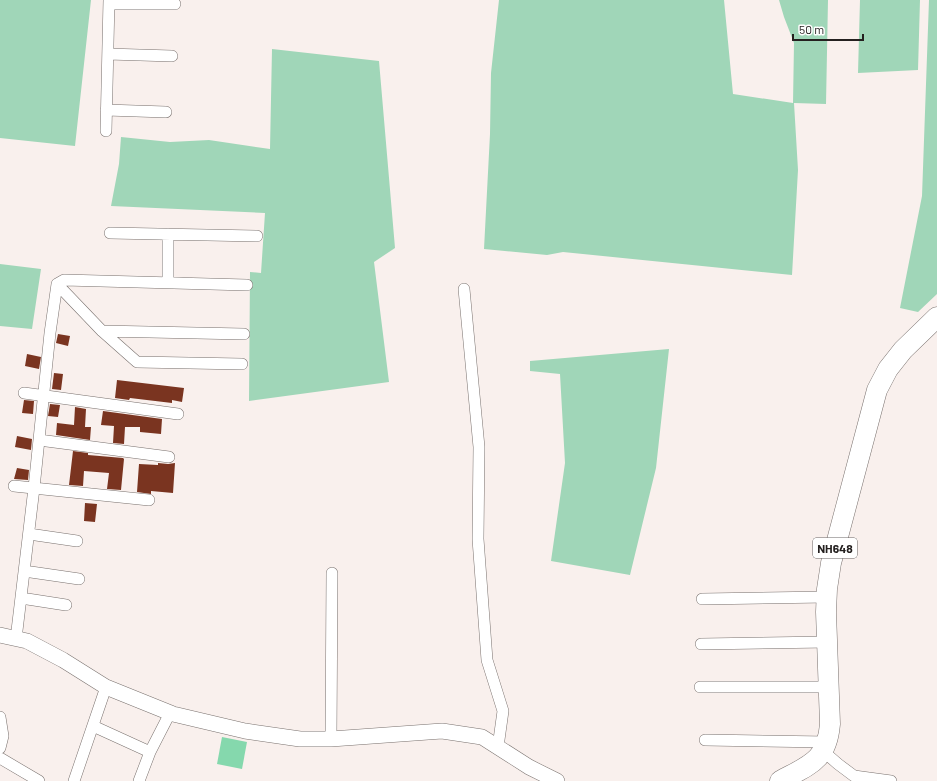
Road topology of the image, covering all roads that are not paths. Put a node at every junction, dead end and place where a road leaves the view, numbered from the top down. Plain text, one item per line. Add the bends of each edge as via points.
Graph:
1 (109, 2) edge
2 (175, 4) dead end
3 (108, 54) junction
4 (172, 56) dead end
5 (106, 110) junction
6 (166, 112) dead end
7 (106, 131) dead end
8 (110, 234) dead end
9 (168, 234) junction
10 (257, 236) dead end
11 (168, 282) junction
12 (57, 284) junction
13 (247, 285) dead end
14 (464, 289) dead end
15 (937, 317) edge
16 (102, 331) junction
17 (244, 334) dead end
18 (242, 364) dead end
19 (24, 393) dead end
20 (43, 395) junction
21 (178, 414) dead end
22 (39, 440) junction
23 (169, 457) dead end
24 (14, 486) dead end
25 (34, 488) junction
26 (149, 500) dead end
27 (29, 534) junction
28 (77, 541) dead end
29 (24, 571) junction
30 (332, 573) dead end
31 (79, 579) dead end
32 (826, 597) junction
33 (21, 598) junction
34 (702, 599) dead end
35 (66, 605) dead end
36 (0, 635) edge
37 (16, 639) junction
38 (827, 642) junction
39 (700, 644) dead end
40 (106, 687) junction
41 (828, 687) junction
42 (700, 688) dead end
43 (170, 713) junction
44 (0, 717) edge
45 (93, 726) junction
46 (331, 739) junction
47 (705, 740) dead end
48 (498, 747) junction
49 (825, 747) junction
50 (0, 748) edge
51 (150, 752) junction
52 (0, 758) edge
53 (862, 779) edge
54 (39, 781) edge
55 (74, 781) edge
56 (139, 781) edge
57 (557, 781) edge
58 (780, 781) edge
59 (891, 781) edge

1 - 2 street
1 - 3 street
3 - 4 street
3 - 5 street
5 - 6 street
5 - 7 street
8 - 9 street
9 - 10 street
9 - 11 street
11 - 12 street via 64,280
11 - 13 street
12 - 16 street
12 - 20 street
14 - 48 street via 479,447 478,539 487,660 503,711
15 - 32 highway, NH648 via 903,350 888,369 877,390 831,563
16 - 17 street
16 - 18 street via 137,362
19 - 20 street
20 - 21 street
20 - 22 street
22 - 23 street
22 - 25 street
24 - 25 street
25 - 26 street
25 - 27 street
27 - 28 street
27 - 29 street
29 - 31 street
29 - 33 street
30 - 46 street
32 - 34 street
32 - 38 highway, NH648
33 - 35 street
33 - 37 street
36 - 37 street
37 - 40 street via 26,641 51,654
38 - 39 street
38 - 41 highway, NH648
40 - 43 street
40 - 45 street
41 - 42 street
41 - 49 highway, NH648 via 830,724
43 - 46 street via 245,731 300,739
43 - 51 street
44 - 50 street via 3,736
45 - 51 street
45 - 55 street
46 - 48 street via 442,731 482,737
47 - 49 street
48 - 57 street
49 - 53 street via 838,764
49 - 58 highway via 814,763
51 - 56 street
52 - 54 street
53 - 59 street

